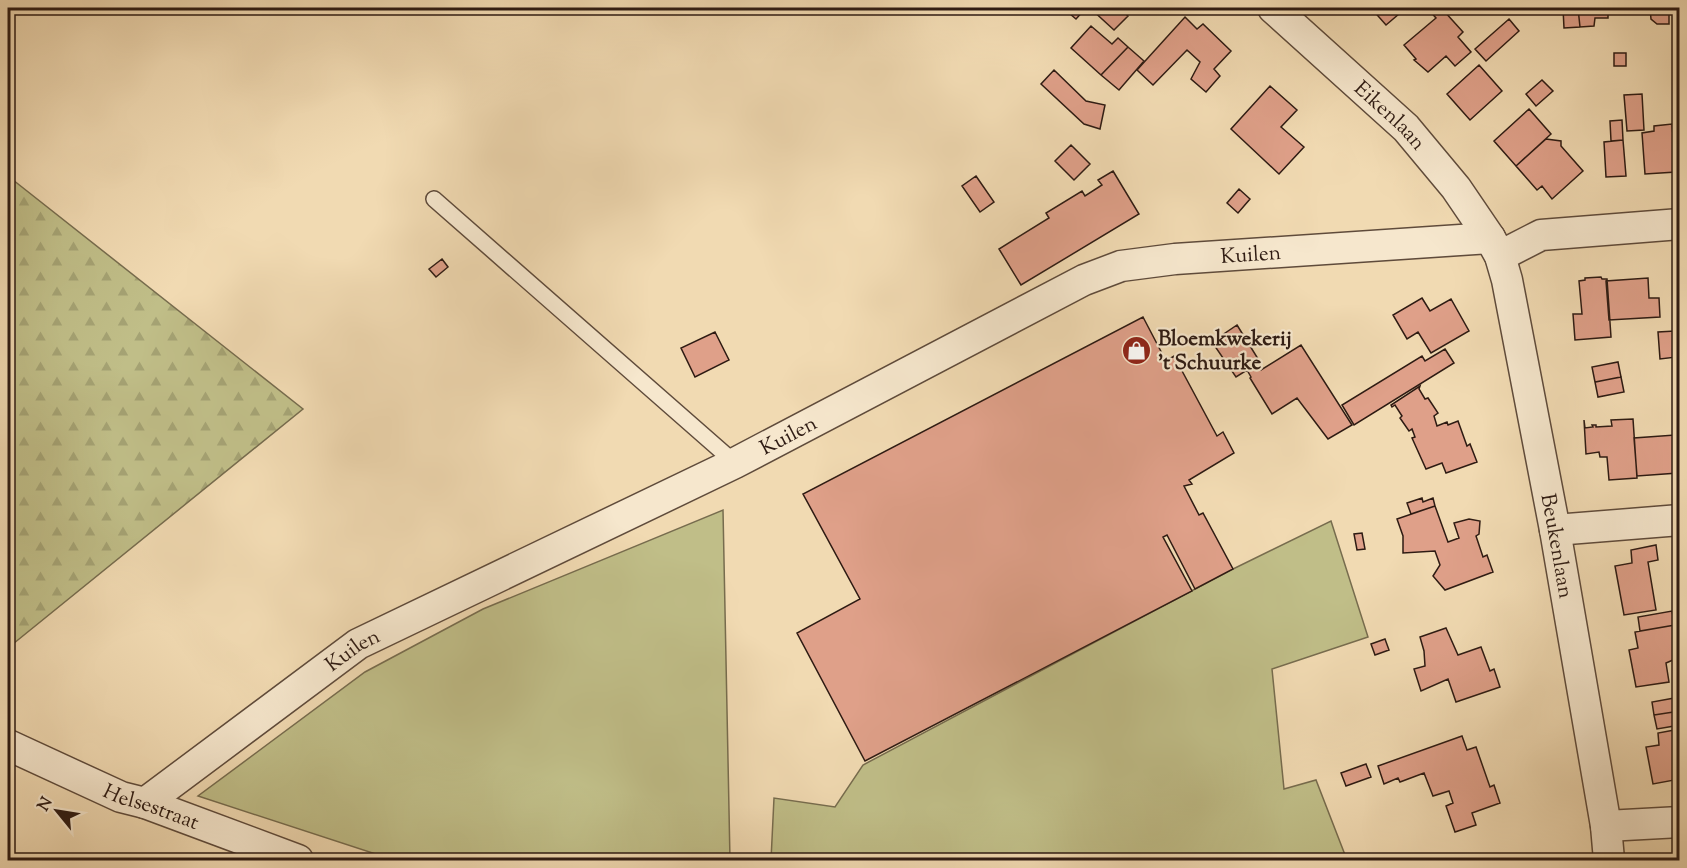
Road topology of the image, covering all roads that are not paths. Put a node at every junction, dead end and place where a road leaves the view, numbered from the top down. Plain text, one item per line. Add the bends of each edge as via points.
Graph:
1 (1280, 9) edge
2 (434, 199) dead end
3 (1680, 224) edge
4 (1495, 247) junction
5 (735, 463) junction
6 (1680, 520) edge
7 (1555, 530) junction
8 (8, 745) edge
9 (145, 803) junction
10 (1680, 822) edge
11 (1606, 826) junction
12 (298, 861) edge
13 (1609, 861) edge

1 - 4 street, Eikenlaan via 1406,128 1456,188
2 - 5 lane
3 - 4 street via 1541,235
4 - 5 street, Kuilen via 1186,258 1121,266 1084,280
4 - 7 street, Beukenlaan via 1507,280
5 - 9 street, Kuilen via 358,644
6 - 7 street
7 - 11 street, Beukenlaan
8 - 9 street, Helsestraat via 121,797
9 - 12 street, Helsestraat
10 - 11 street
11 - 13 street, Beukenlaan

